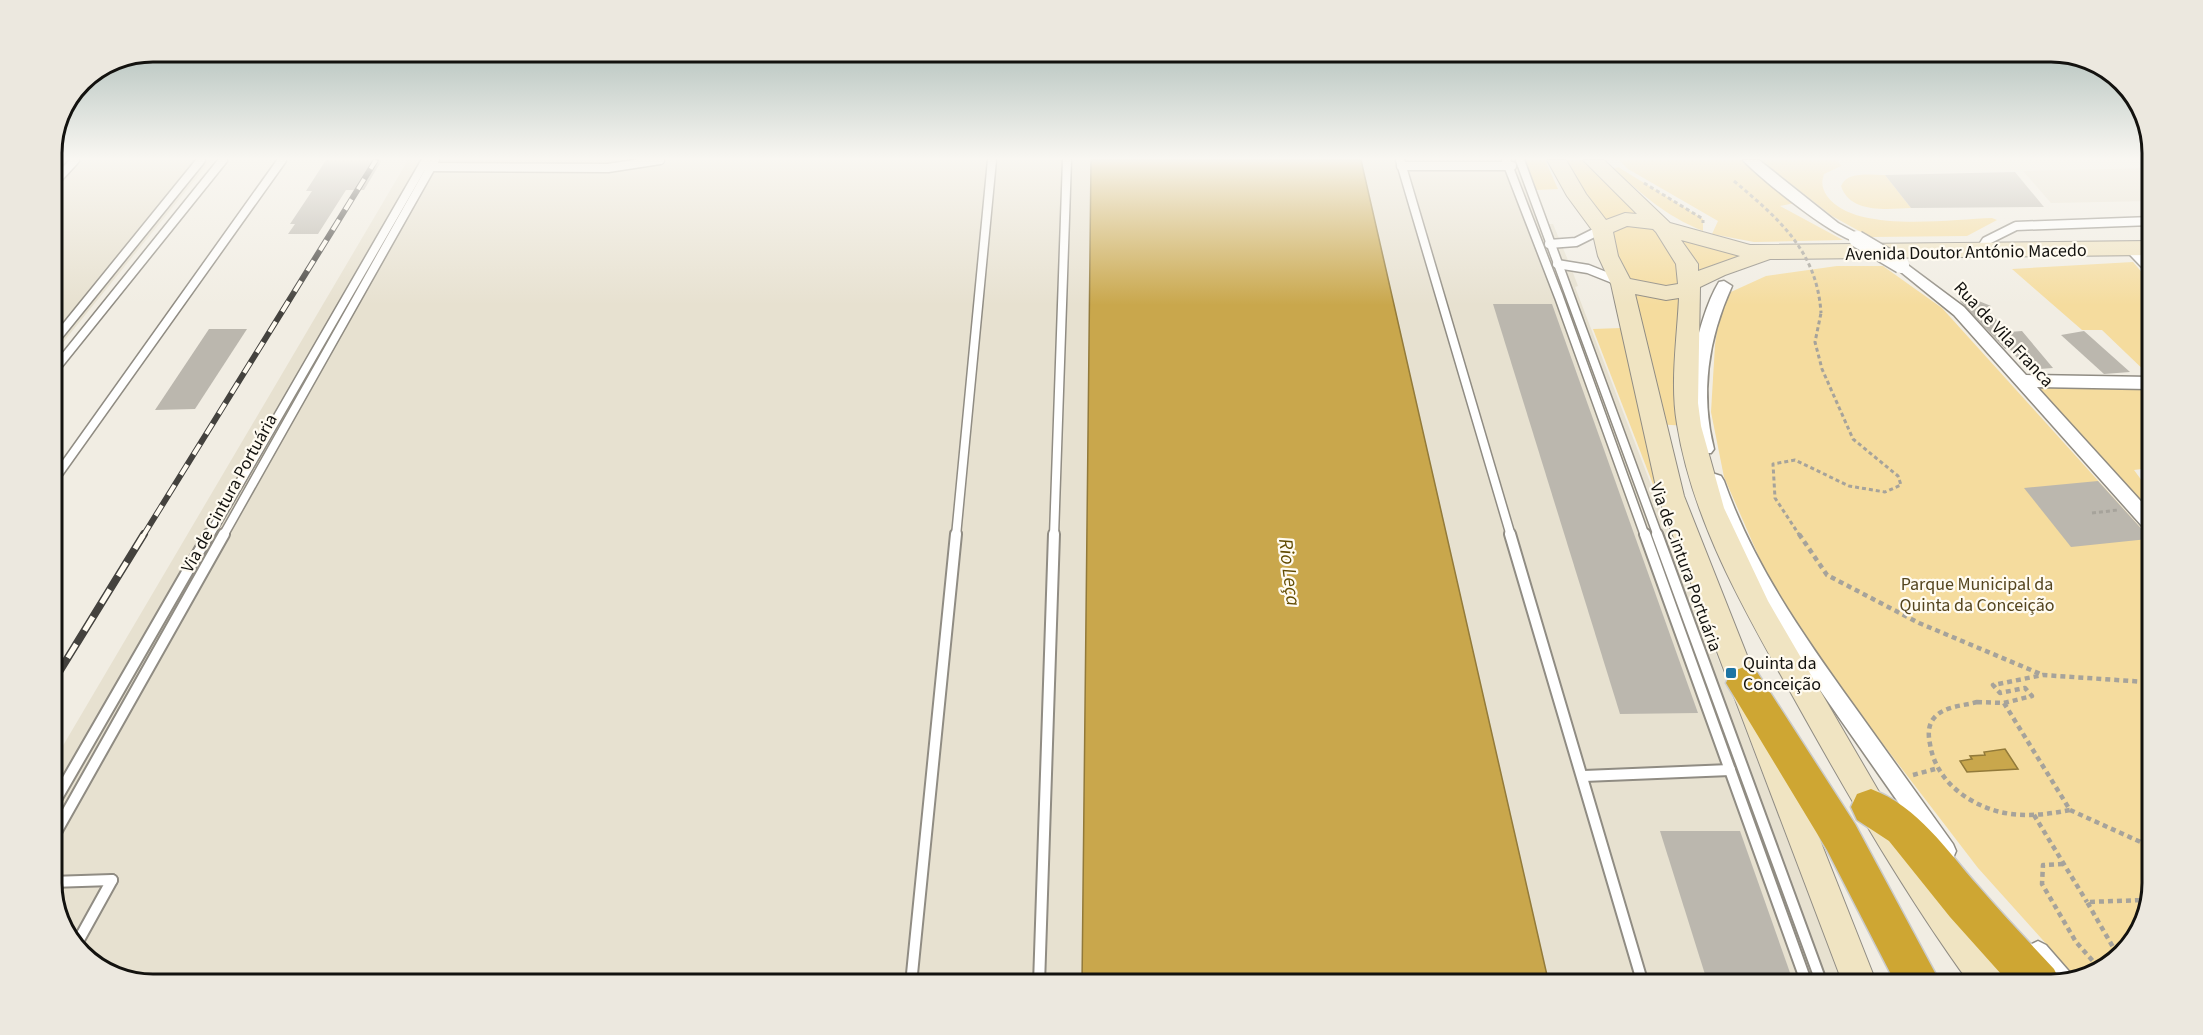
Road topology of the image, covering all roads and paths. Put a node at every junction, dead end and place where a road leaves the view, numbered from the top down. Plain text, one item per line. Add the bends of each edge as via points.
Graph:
1 (162, 208) edge
2 (184, 208) edge
3 (247, 208) edge
4 (403, 208) edge
5 (404, 208) edge
6 (989, 208) edge
7 (1065, 208) edge
8 (1414, 208) edge
9 (1525, 208) edge
10 (1537, 208) edge
11 (1586, 208) edge
12 (1642, 208) edge
13 (1685, 208) edge
14 (1765, 208) edge
15 (1811, 208) edge
16 (2141, 220) edge
17 (1661, 226) junction
18 (1602, 229) junction
19 (1704, 240) junction
20 (1549, 244) junction
21 (2129, 248) junction
22 (2141, 248) edge
23 (1979, 252) junction
24 (1780, 253) junction
25 (2141, 261) edge
26 (1557, 264) junction
27 (1622, 284) junction
28 (1688, 286) junction
29 (1724, 286) dead end
30 (62, 331) edge
31 (62, 360) edge
32 (2022, 381) junction
33 (2141, 383) edge
34 (62, 468) edge
35 (2141, 514) edge
36 (2043, 675) junction
37 (2142, 682) edge
38 (1744, 683) junction
39 (2004, 703) junction
40 (1730, 770) junction
41 (1584, 776) junction
42 (62, 789) edge
43 (1870, 807) junction
44 (2070, 810) junction
45 (2033, 814) junction
46 (62, 821) edge
47 (2142, 843) edge
48 (2063, 864) junction
49 (62, 882) edge
50 (2140, 900) edge
51 (2087, 902) junction
52 (80, 937) edge
53 (2114, 947) edge
54 (2094, 962) edge
55 (2058, 973) edge
56 (912, 974) edge
57 (1039, 974) edge
58 (1640, 974) edge
59 (1803, 974) edge
60 (1818, 974) edge
61 (1856, 974) edge
62 (1914, 974) edge
63 (1983, 974) edge
64 (2030, 974) edge

1 - 30 lane
2 - 31 lane
3 - 34 lane
4 - 42 lane, Via de Cintura Portuária
5 - 46 lane, Via de Cintura Portuária
6 - 56 lane
7 - 57 lane
8 - 41 lane
9 - 40 lane, Via de Cintura Portuária
10 - 20 lane, Via de Cintura Portuária
11 - 18 main road
12 - 17 main road
13 - 19 path via 1703,219
14 - 36 path, bridge via 1797,241 1817,278 1822,296 1815,342 1822,369 1853,439 1898,476 1901,485 1885,492 1849,486 1795,460 1773,464 1775,498 1827,575 1919,623
15 - 32 street, Rua de Vila Franca, bridge via 1833,226 1901,265 1959,311
16 - 23 lane via 2016,226 1986,240
17 - 18 main road, Avenida Doutor António Macedo via 1625,219
17 - 19 main road, Avenida Doutor António Macedo
17 - 28 main road via 1687,264
18 - 20 lane via 1576,242
18 - 27 main road via 1608,256
19 - 24 main road, Avenida Doutor António Macedo via 1750,252
20 - 26 lane, Via de Cintura Portuária
21 - 22 main road, Avenida Doutor António Macedo
21 - 23 main road, Avenida Doutor António Macedo
21 - 25 lane
23 - 24 main road, Avenida Doutor António Macedo
24 - 28 main road, Avenida Doutor António Macedo via 1739,262
26 - 27 lane via 1591,270
26 - 60 lane, Via de Cintura Portuária
27 - 28 main road, Avenida Doutor António Macedo via 1666,293
27 - 38 main road via 1671,496
28 - 43 main road via 1687,414 1711,508 1772,637
29 - 55 street via 1714,305 1698,384 1702,437 1719,496 1755,571 1800,644 1949,858
32 - 33 street
32 - 35 street, Rua de Vila Franca
36 - 37 path
36 - 39 path via 1993,685 2000,693 2025,688 2032,696
38 - 61 main road
38 - 62 highway via 1840,837
39 - 44 path
39 - 45 path via 1977,702 1935,717 1929,734 1930,753 1935,769 1965,796 2004,813
40 - 41 lane
40 - 59 lane, Via de Cintura Portuária
41 - 58 lane
43 - 63 main road
43 - 64 highway via 1903,828
44 - 45 path
44 - 47 path
45 - 48 path
48 - 51 path
48 - 54 path via 2043,865 2042,884 2076,942
49 - 52 lane via 112,880
50 - 51 path
51 - 53 path

